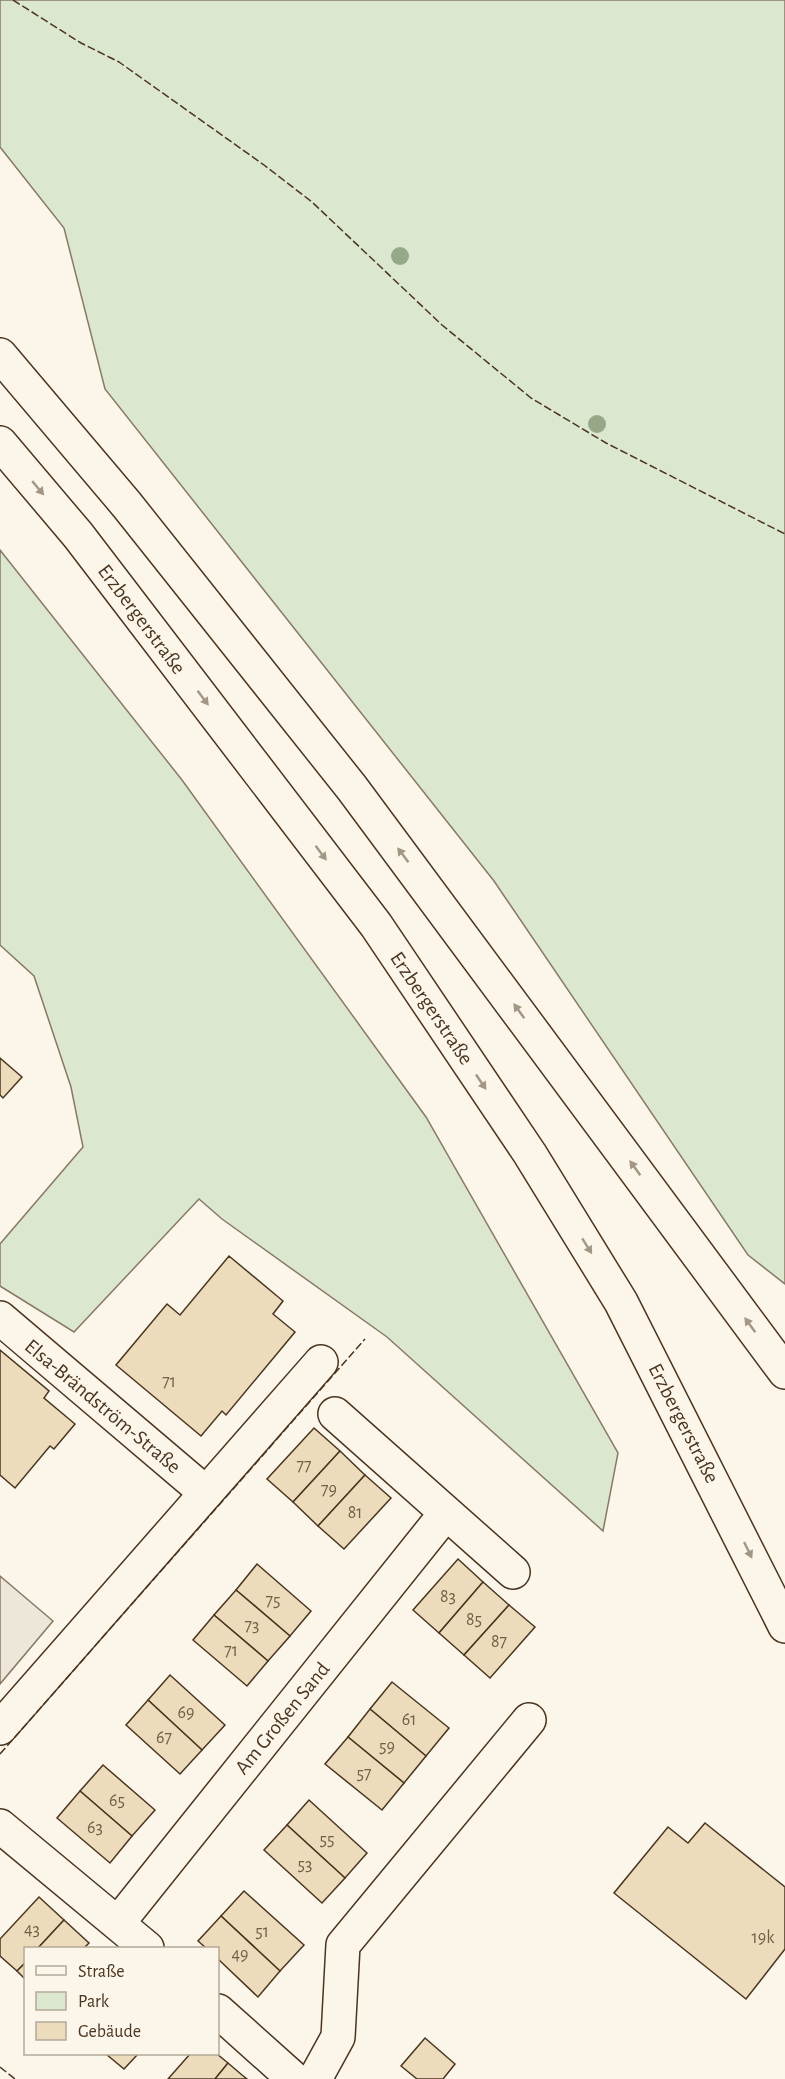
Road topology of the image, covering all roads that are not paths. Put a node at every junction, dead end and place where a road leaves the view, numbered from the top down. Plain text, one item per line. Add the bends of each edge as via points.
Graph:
1 (0, 355) edge
2 (0, 443) edge
3 (0, 1318) edge
4 (321, 1362) dead end
5 (785, 1372) edge
6 (335, 1414) dead end
7 (206, 1493) junction
8 (446, 1513) junction
9 (513, 1572) dead end
10 (780, 1615) edge
11 (529, 1720) dead end
12 (0, 1728) edge
13 (0, 1826) edge
14 (118, 1923) junction
15 (146, 1947) edge
16 (219, 2012) edge
17 (294, 2079) edge
18 (315, 2079) edge

5 -> 1 main road via 352,788 127,505
2 -> 10 main road, Erzbergerstraße via 78,535 376,925 530,1154 621,1302
3 - 7 main road, Elsa-Brändström-Straße
4 - 7 main road
6 - 8 main road
7 - 12 main road
8 - 9 main road
8 - 14 main road, Am Großen Sand
11 - 18 main road via 343,1945 338,2037
13 - 14 main road
14 - 15 main road
16 - 17 main road

